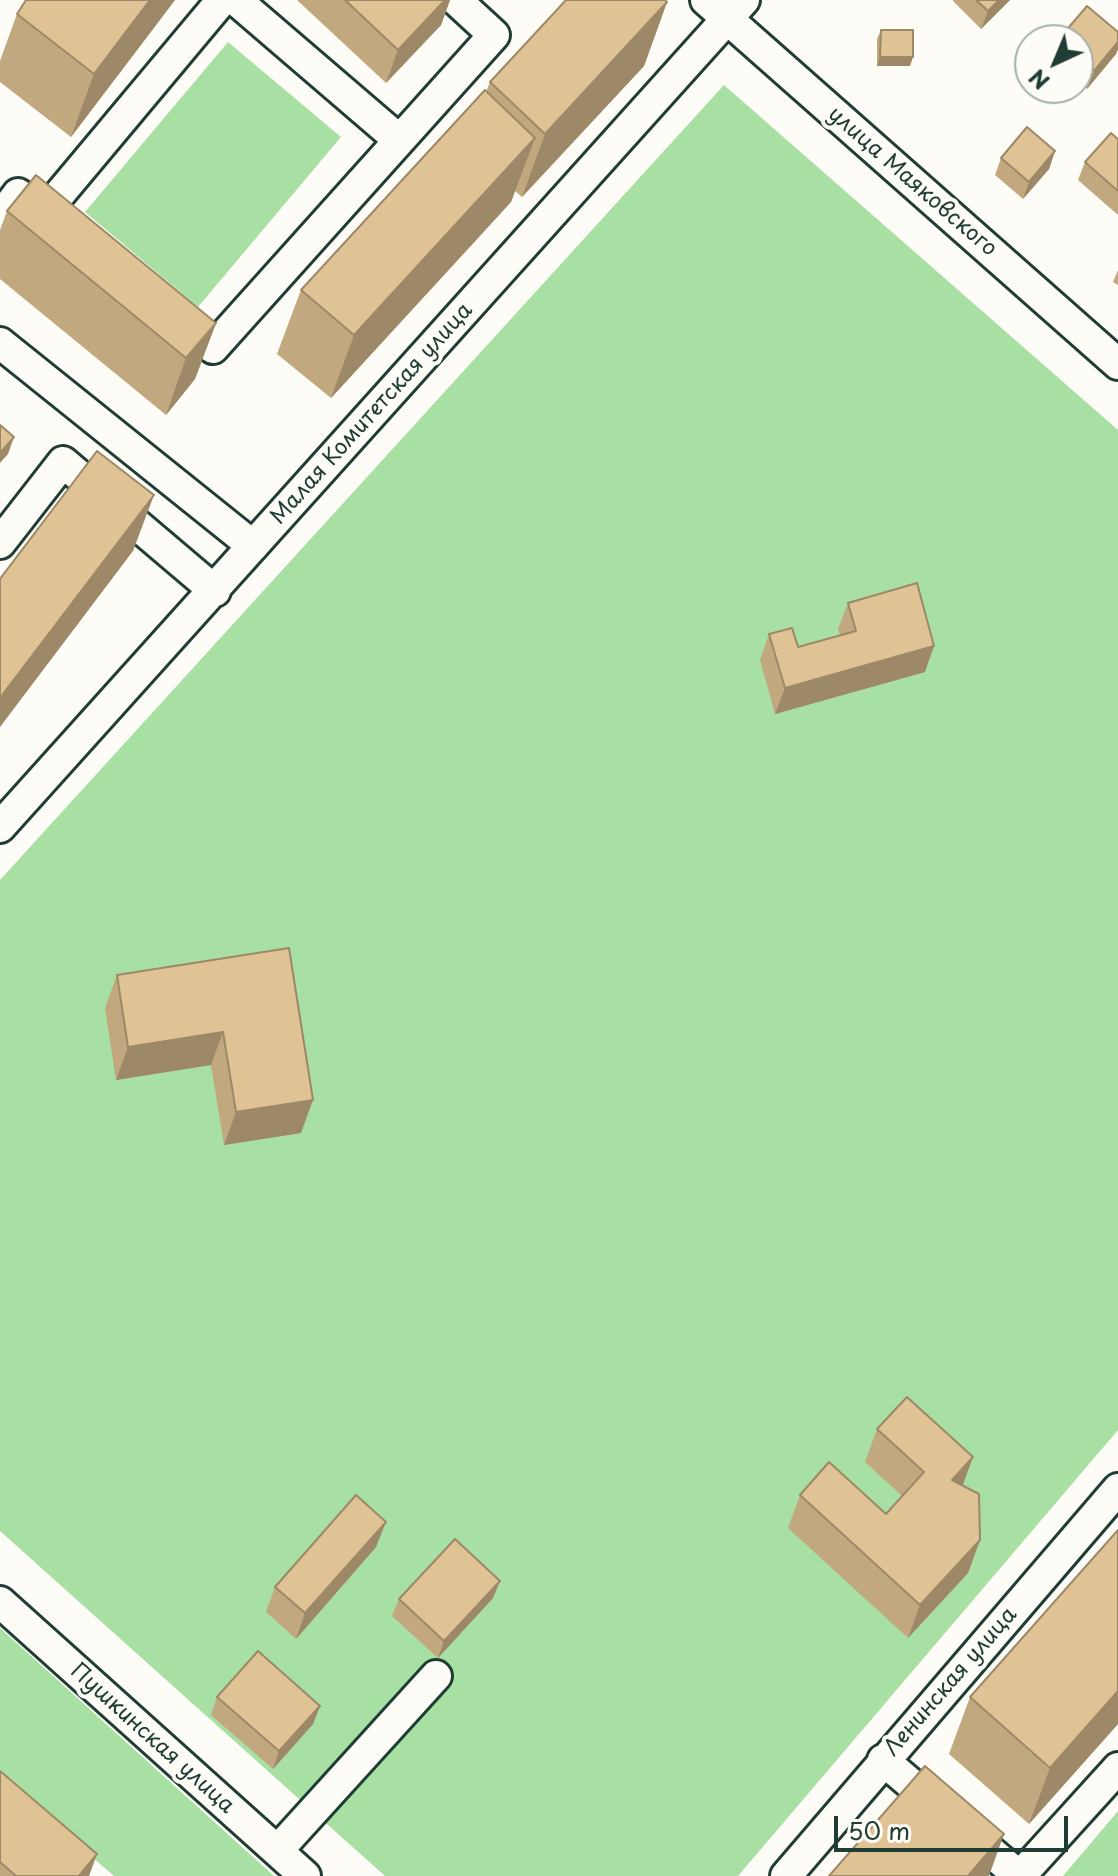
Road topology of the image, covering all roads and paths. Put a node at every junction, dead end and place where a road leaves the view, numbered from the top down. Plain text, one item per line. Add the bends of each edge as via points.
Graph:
1 (222, 0) edge
2 (236, 0) edge
3 (456, 0) edge
4 (726, 6) edge
5 (399, 140) junction
6 (43, 214) junction
7 (0, 218) edge
8 (68, 233) edge
9 (153, 300) edge
10 (0, 343) edge
11 (1118, 364) edge
12 (0, 543) edge
13 (253, 546) junction
14 (215, 591) junction
15 (0, 827) edge
16 (1118, 1489) edge
17 (0, 1602) edge
18 (436, 1676) dead end
19 (883, 1760) junction
20 (1118, 1768) edge
21 (277, 1851) junction
22 (305, 1876) edge
23 (786, 1876) edge
24 (1019, 1876) edge

1 - 6 street
2 - 5 street
3 - 5 street via 494,35
4 - 11 street, улица Маяковского
4 - 13 street, Малая Комитетская улица
5 - 9 street via 213,348
6 - 7 street via 18,194
6 - 8 street
10 - 13 street
12 - 14 street via 63,462
13 - 14 street, Малая Комитетская улица
14 - 15 street, Малая Комитетская улица
16 - 19 street, Ленинская улица
17 - 21 street, Пушкинская улица
18 - 21 street
19 - 23 street, Ленинская улица
19 - 24 street
20 - 24 street
21 - 22 street, Пушкинская улица

